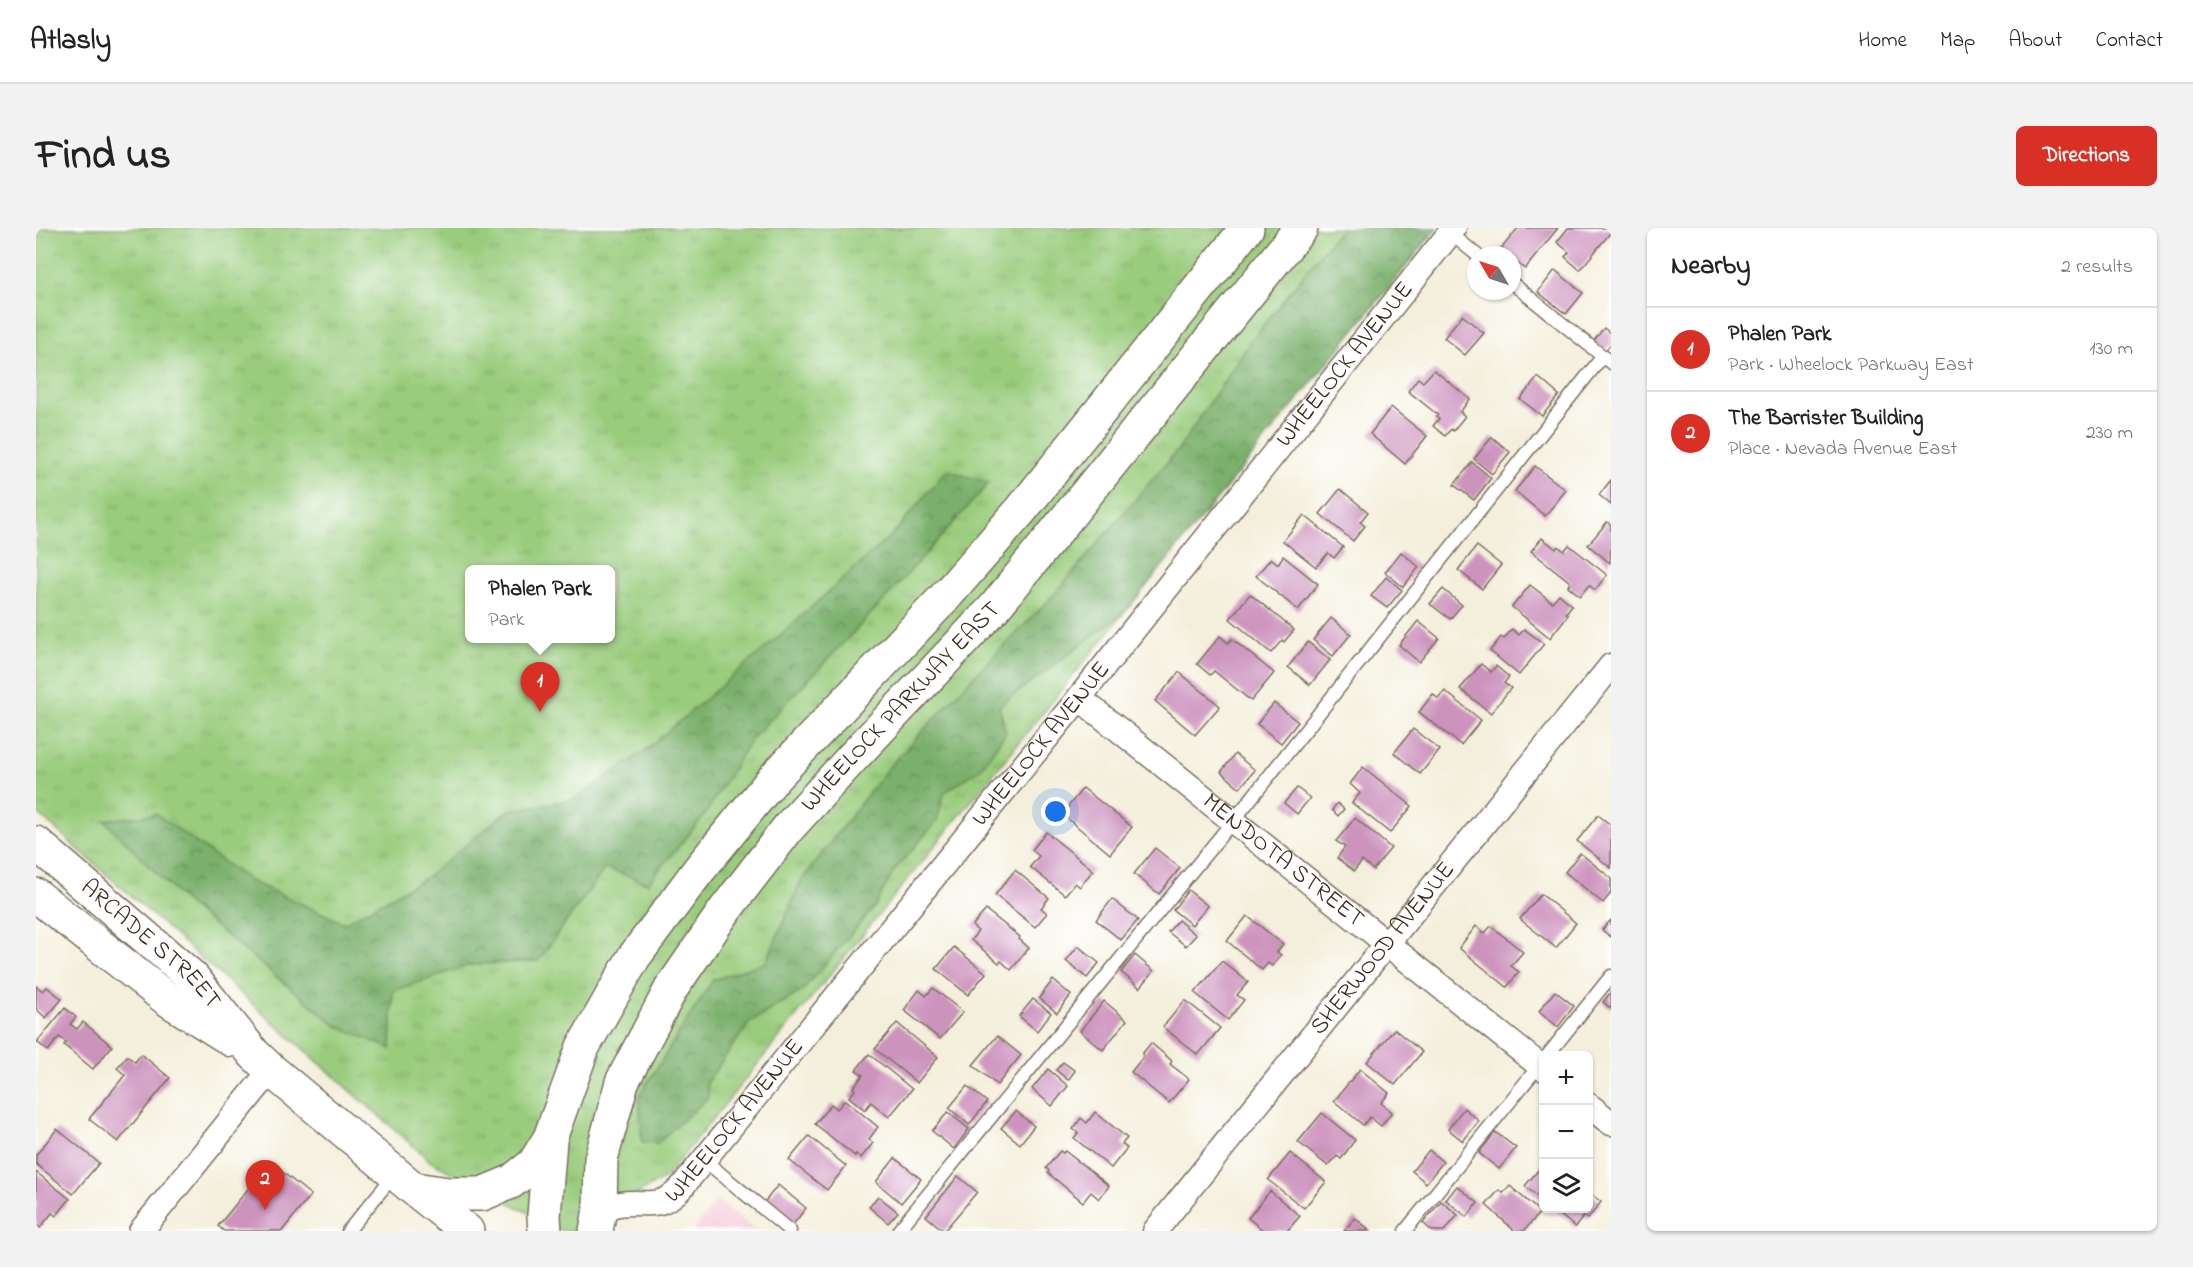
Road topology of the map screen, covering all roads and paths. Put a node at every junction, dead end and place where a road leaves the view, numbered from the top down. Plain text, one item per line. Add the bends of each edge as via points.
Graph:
1 (1247, 228) edge
2 (1452, 230) edge
3 (1292, 231) edge
4 (1468, 246) edge
5 (1521, 290) edge
6 (1607, 359) edge
7 (1611, 666) edge
8 (1079, 698) junction
9 (1232, 822) junction
10 (36, 843) edge
11 (36, 895) edge
12 (1385, 944) junction
13 (1611, 976) edge
14 (1552, 1051) edge
15 (1539, 1059) edge
16 (262, 1062) junction
17 (1539, 1067) edge
18 (1593, 1109) edge
19 (1611, 1123) edge
20 (550, 1138) junction
21 (704, 1160) junction
22 (404, 1181) junction
23 (598, 1220) edge
24 (141, 1231) edge
25 (348, 1231) edge
26 (467, 1231) edge
27 (544, 1231) edge
28 (790, 1231) edge
29 (898, 1231) edge
30 (1155, 1231) edge
31 (1406, 1231) edge

1 - 20 street, WHEELOCK PARKWAY EAST via 1022,509 945,597 774,778 698,871 634,957 583,1047
2 - 4 lane
2 - 8 street, WHEELOCK AVENUE
3 - 23 street, WHEELOCK PARKWAY EAST via 995,606 789,827 725,910 670,989 622,1082 602,1160
5 - 6 lane
6 - 9 lane
7 - 12 street, SHERWOOD AVENUE
8 - 9 street, MENDOTA STREET
8 - 21 street, WHEELOCK AVENUE
9 - 12 street, MENDOTA STREET
9 - 29 lane
10 - 16 street, ARCADE STREET via 193,978
11 - 16 street, ARCADE STREET via 167,999
12 - 15 street, MENDOTA STREET
12 - 30 street, SHERWOOD AVENUE
13 - 14 lane
16 - 22 street, ARCADE STREET
16 - 24 street
17 - 31 lane
18 - 19 street
20 - 22 street via 534,1164 511,1182 482,1194 449,1194
20 - 27 street
21 - 23 street, WHEELOCK AVENUE via 666,1201 620,1204
21 - 28 lane
22 - 25 lane
22 - 26 street, ARCADE STREET

